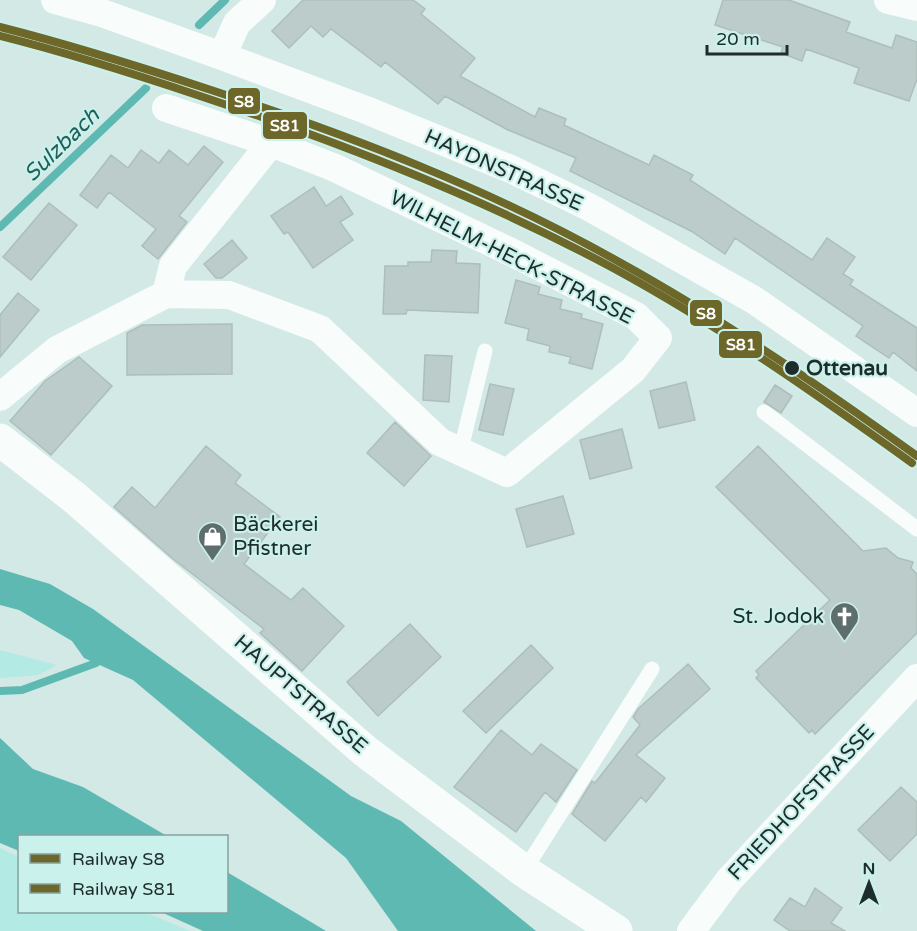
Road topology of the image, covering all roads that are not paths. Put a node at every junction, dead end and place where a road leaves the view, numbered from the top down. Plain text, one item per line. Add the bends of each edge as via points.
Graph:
1 (55, 0) edge
2 (262, 0) edge
3 (888, 0) edge
4 (917, 8) edge
5 (222, 56) junction
6 (166, 108) dead end
7 (272, 143) junction
8 (166, 294) junction
9 (485, 351) dead end
10 (0, 397) edge
11 (764, 412) dead end
12 (917, 413) edge
13 (0, 440) edge
14 (460, 453) junction
15 (917, 529) edge
16 (652, 669) dead end
17 (917, 678) edge
18 (524, 871) junction
19 (616, 931) edge
20 (691, 931) edge

1 - 5 street, HAYDNSTRASSE
2 - 5 street via 237,23
3 - 4 street
5 - 12 street, HAYDNSTRASSE via 513,170 589,207 754,300
6 - 7 street, WILHELM-HECK-STRASSE
7 - 8 street via 173,266
7 - 14 street, WILHELM-HECK-STRASSE via 333,167 511,252 636,316 658,338 633,370 507,473
8 - 10 street, WILHELM-HECK-STRASSE via 57,350
8 - 14 street, WILHELM-HECK-STRASSE via 229,295 320,329 440,442
9 - 14 lane
11 - 15 lane
13 - 18 street, HAUPTSTRASSE via 75,498 365,751
16 - 18 lane
17 - 20 street, FRIEDHOFSTRASSE via 729,880
18 - 19 street, HAUPTSTRASSE

